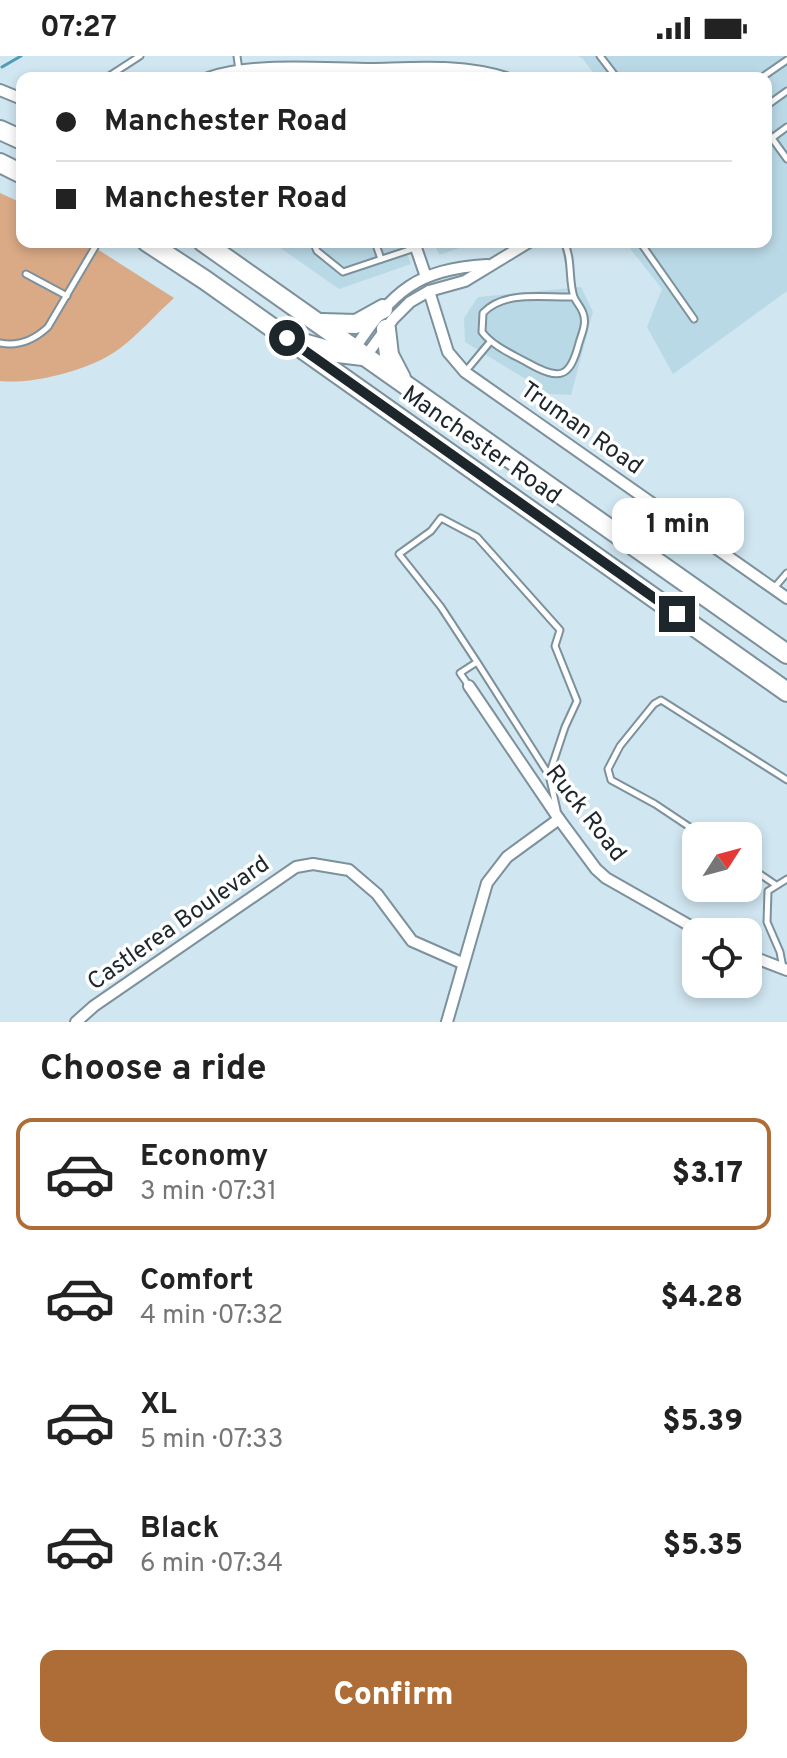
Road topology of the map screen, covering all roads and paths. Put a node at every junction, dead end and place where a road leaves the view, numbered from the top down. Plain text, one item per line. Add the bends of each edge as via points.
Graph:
1 (140, 56) edge
2 (600, 56) edge
3 (787, 60) edge
4 (115, 72) edge
5 (450, 72) edge
6 (482, 72) edge
7 (612, 72) edge
8 (770, 72) edge
9 (787, 127) edge
10 (772, 138) joint
11 (787, 159) edge
12 (95, 248) edge
13 (156, 248) edge
14 (212, 248) edge
15 (316, 248) edge
16 (377, 248) edge
17 (408, 248) edge
18 (416, 248) edge
19 (511, 248) edge
20 (566, 248) edge
21 (644, 248) edge
22 (381, 259) junction
23 (489, 265) junction
24 (26, 274) dead end
25 (426, 277) junction
26 (429, 291) junction
27 (67, 296) junction
28 (574, 297) junction
29 (383, 309) junction
30 (694, 319) dead end
31 (319, 323) junction
32 (386, 329) junction
33 (287, 338) junction
34 (490, 342) junction
35 (0, 343) edge
36 (358, 353) junction
37 (465, 372) junction
38 (404, 383) junction
39 (361, 390) junction
40 (787, 573) edge
41 (774, 589) junction
42 (787, 598) edge
43 (787, 654) edge
44 (477, 662) junction
45 (469, 686) joint
46 (787, 692) edge
47 (549, 775) junction
48 (787, 780) edge
49 (559, 819) junction
50 (682, 822) edge
51 (762, 876) edge
52 (787, 879) edge
53 (776, 885) junction
54 (682, 921) edge
55 (762, 961) edge
56 (462, 963) junction
57 (785, 970) edge
58 (76, 1022) edge
59 (447, 1022) edge

1 - 4 lane
2 - 7 lane
3 - 8 lane
5 - 6 street
9 - 10 lane
10 - 11 lane
12 - 27 lane
13 - 33 highway, Manchester Road
14 - 31 highway, Manchester Road
15 - 22 lane via 343,272
16 - 22 lane
17 - 22 lane
18 - 25 street
19 - 23 street
20 - 28 lane
21 - 30 lane
23 - 25 street
23 - 26 street via 465,281
24 - 27 lane
25 - 29 street
26 - 32 street via 401,310
26 - 37 street, Truman Road via 448,352
27 - 35 lane via 39,335 18,344
28 - 34 lane via 503,299 491,305 481,322
28 - 34 lane via 585,324 567,372 544,372
29 - 31 highway via 356,324
29 - 36 street
31 - 36 highway, Manchester Road
32 - 36 street
32 - 38 highway via 389,355
33 - 36 highway
33 - 39 highway, Manchester Road
34 - 37 lane
36 - 38 highway, Manchester Road
36 - 39 highway via 353,368
37 - 41 street, Truman Road
38 - 43 highway, Manchester Road
39 - 46 highway, Manchester Road
40 - 41 lane
41 - 42 street, Truman Road
44 - 45 lane via 460,673
44 - 47 lane
44 - 47 lane via 399,554 441,518 477,537 560,630 555,646 577,701
45 - 49 street, Ruck Road
47 - 49 lane
48 - 50 lane via 661,700 620,746 608,769 611,780
49 - 54 street, Ruck Road via 606,878
49 - 56 street via 497,867
51 - 53 lane
52 - 53 lane
53 - 57 lane via 768,891 767,922
55 - 57 street
56 - 58 street, Castlerea Boulevard via 412,941 377,894 349,870 313,864 296,867
56 - 59 street

